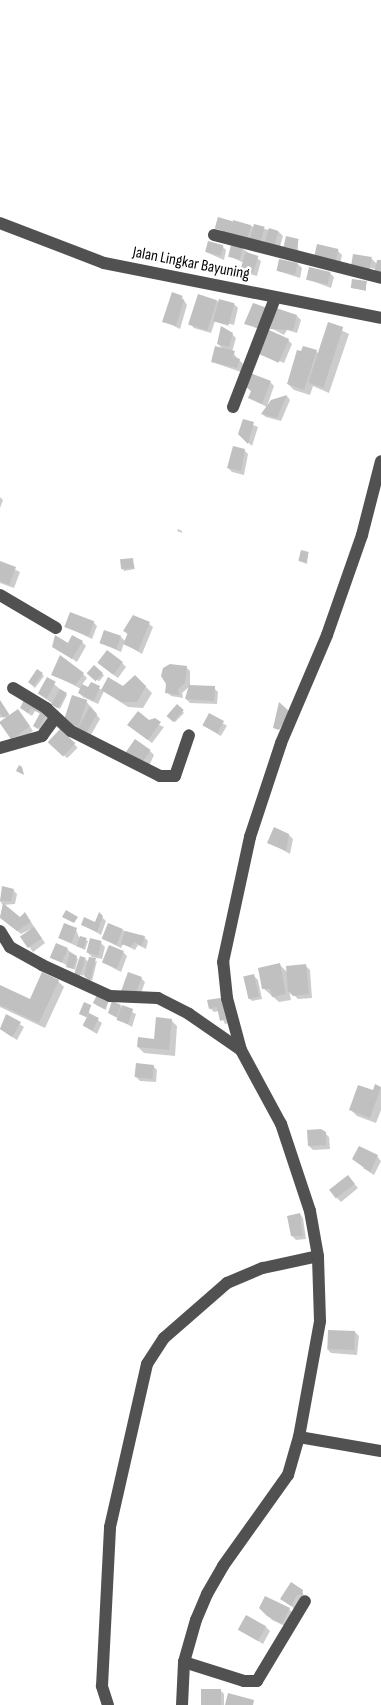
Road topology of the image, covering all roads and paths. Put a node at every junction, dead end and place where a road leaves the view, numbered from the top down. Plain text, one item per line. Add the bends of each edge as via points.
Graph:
1 (0, 223) edge
2 (214, 235) dead end
3 (381, 278) edge
4 (275, 298) junction
5 (381, 318) edge
6 (233, 407) dead end
7 (381, 462) edge
8 (0, 595) edge
9 (56, 628) dead end
10 (13, 688) dead end
11 (55, 718) junction
12 (188, 735) dead end
13 (0, 748) edge
14 (0, 931) edge
15 (5, 948) edge
16 (241, 1050) junction
17 (318, 1256) junction
18 (299, 1437) junction
19 (381, 1451) edge
20 (305, 1601) dead end
21 (184, 1662) junction
22 (108, 1705) edge
23 (182, 1705) edge

1 - 4 street, Jalan Lingkar Bayuning via 104,263
2 - 3 street
4 - 5 street, Jalan Lingkar Bayuning
4 - 6 street
7 - 16 street via 362,535 327,635 281,743 250,837 222,962 227,998
8 - 9 street
10 - 11 street via 46,708
11 - 12 street via 107,751 169,778 177,772
11 - 13 street via 42,736
14 - 15 street
15 - 16 street via 110,996 158,998 189,1014
16 - 17 street via 281,1124 294,1158 310,1210
17 - 18 street via 318,1335
17 - 22 street via 263,1268 227,1283 164,1338 147,1364 110,1527 102,1686
18 - 19 street
18 - 21 street via 288,1475 223,1566 207,1594
20 - 21 street via 257,1681 244,1681
21 - 23 street

